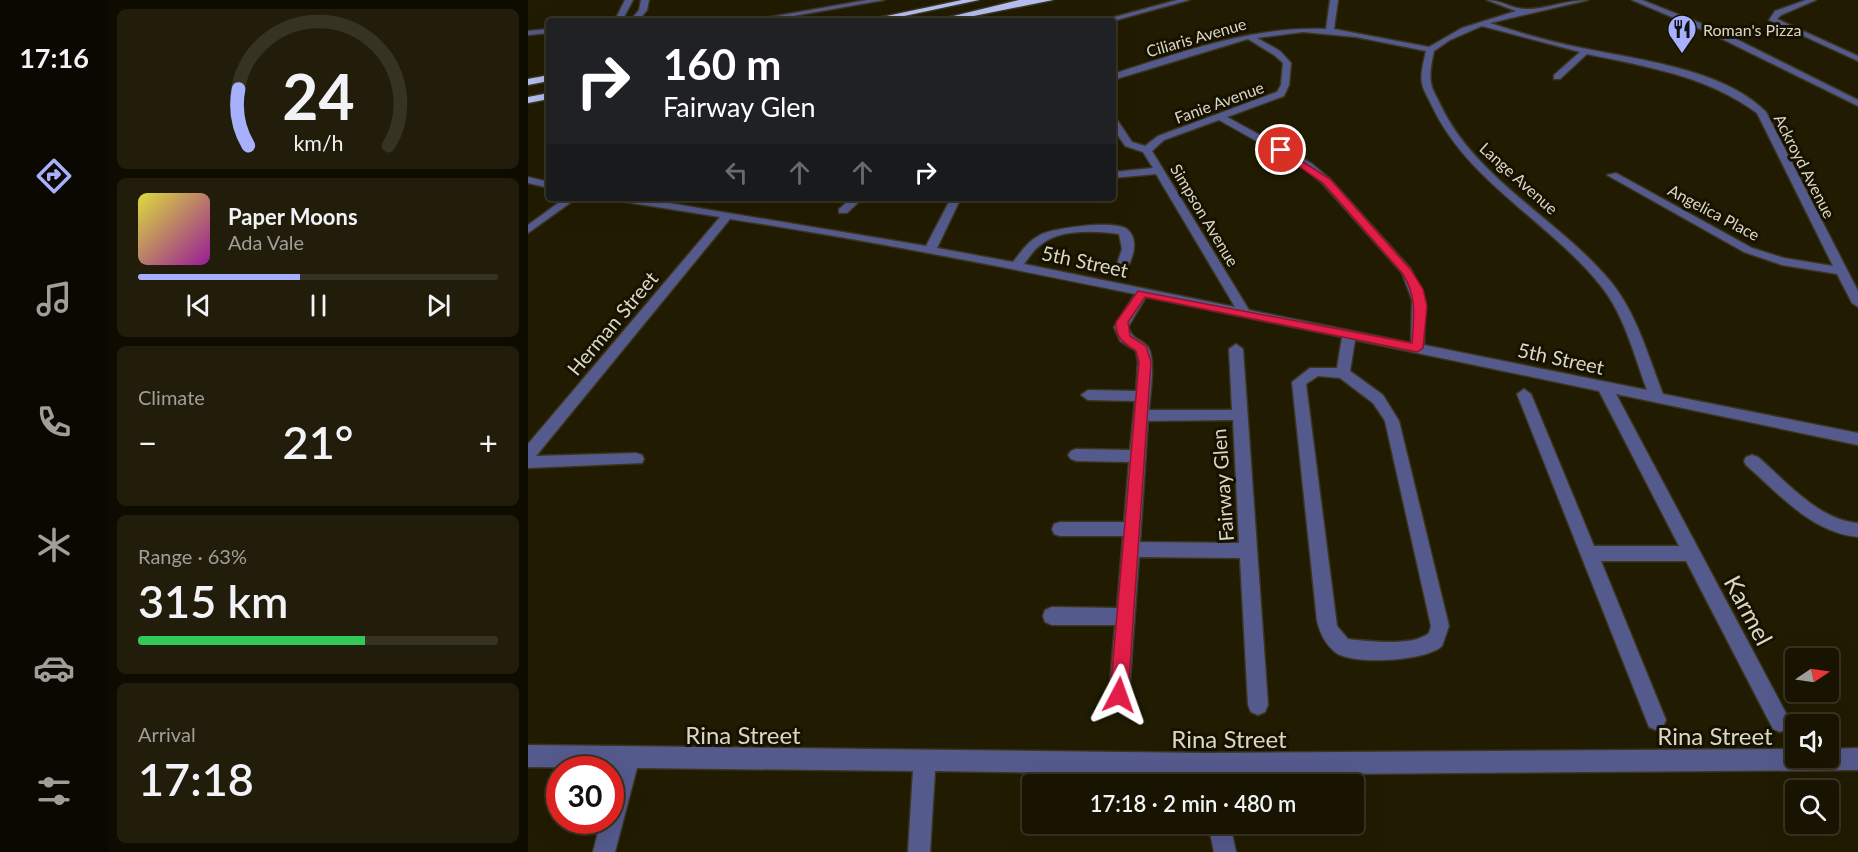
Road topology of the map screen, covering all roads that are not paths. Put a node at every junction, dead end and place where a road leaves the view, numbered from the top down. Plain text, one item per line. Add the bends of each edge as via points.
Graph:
1 (880, 0) edge
2 (946, 0) edge
3 (975, 0) edge
4 (1030, 0) edge
5 (1049, 0) edge
6 (1185, 0) edge
7 (1334, 0) edge
8 (1491, 0) edge
9 (1538, 0) edge
10 (1584, 0) edge
11 (1636, 0) edge
12 (1648, 0) edge
13 (1812, 0) edge
14 (645, 3) edge
15 (627, 4) edge
16 (1553, 6) junction
17 (1526, 13) junction
18 (965, 15) junction
19 (618, 18) edge
20 (635, 18) edge
21 (770, 18) edge
22 (880, 18) edge
23 (884, 18) edge
24 (951, 18) edge
25 (1116, 18) edge
26 (1482, 23) junction
27 (1330, 30) junction
28 (546, 31) edge
29 (528, 33) edge
30 (1250, 36) junction
31 (1430, 50) junction
32 (1586, 51) junction
33 (1858, 59) edge
34 (1116, 76) edge
35 (1557, 77) dead end
36 (546, 79) edge
37 (528, 82) edge
38 (546, 96) edge
39 (528, 99) edge
40 (1858, 101) edge
41 (1221, 117) junction
42 (1116, 125) edge
43 (1161, 138) joint
44 (1147, 150) junction
45 (1159, 171) junction
46 (1116, 175) edge
47 (1612, 175) dead end
48 (528, 180) edge
49 (546, 184) edge
50 (569, 201) edge
51 (636, 201) edge
52 (855, 201) edge
53 (954, 201) edge
54 (843, 211) dead end
55 (726, 217) junction
56 (528, 230) edge
57 (930, 250) junction
58 (1016, 266) junction
59 (1122, 267) dead end
60 (1841, 271) junction
61 (1142, 293) junction
62 (1858, 303) edge
63 (1245, 313) junction
64 (1349, 336) junction
65 (1417, 348) junction
66 (1236, 349) dead end
67 (1343, 373) junction
68 (1605, 388) junction
69 (1524, 394) dead end
70 (1088, 395) dead end
71 (1141, 396) junction
72 (1657, 398) junction
73 (1240, 415) junction
74 (1140, 416) junction
75 (1858, 439) edge
76 (528, 455) edge
77 (1076, 455) dead end
78 (1137, 456) junction
79 (636, 459) dead end
80 (1752, 461) dead end
81 (528, 462) edge
82 (1060, 529) dead end
83 (1131, 529) junction
84 (1858, 530) edge
85 (1130, 549) junction
86 (1249, 551) junction
87 (1692, 553) junction
88 (1589, 554) junction
89 (1052, 616) dead end
90 (1125, 617) junction
91 (1119, 695) dead end
92 (1258, 705) dead end
93 (1656, 720) dead end
94 (1780, 722) dead end
95 (528, 756) edge
96 (629, 759) junction
97 (925, 759) junction
98 (1858, 759) edge
99 (1209, 774) edge
100 (1221, 834) edge
101 (604, 852) edge
102 (919, 852) edge
103 (1225, 852) edge

1 - 21 street
2 - 22 highway
3 - 23 highway
4 - 18 highway
5 - 18 highway
6 - 25 street
7 - 27 street
8 - 17 street
9 - 16 street
10 - 16 street
11 - 40 street via 1717,33
12 - 40 street via 1724,30
13 - 33 street via 1784,10 1773,20
14 - 15 street
14 - 20 street
15 - 19 street
16 - 17 street
17 - 26 street
18 - 24 highway
26 - 31 street via 1445,38
26 - 32 street, Ackroyd Avenue
27 - 30 street, Ciliaris Avenue
27 - 31 street, Ciliaris Avenue
28 - 29 street
30 - 34 street, Ciliaris Avenue
30 - 41 street, Fanie Avenue via 1287,63 1284,90 1275,98
31 - 72 street, Lange Avenue via 1426,85 1445,121 1477,164 1569,243 1609,287
32 - 35 street
32 - 60 street, Ackroyd Avenue via 1683,73 1753,105 1761,112
36 - 37 highway
38 - 39 highway
41 - 43 street, Fanie Avenue
41 - 65 street via 1298,160 1326,181 1407,272 1418,289 1421,306
42 - 44 street via 1128,144
43 - 44 street, Simpson Avenue
44 - 45 street, Simpson Avenue
45 - 46 street
45 - 63 street, Simpson Avenue
47 - 60 street, Angelica Place via 1748,250 1782,261
48 - 49 street
50 - 56 street
51 - 55 street, 5th Street
52 - 54 street
53 - 57 street
55 - 57 street, 5th Street
55 - 76 street, Herman Street
57 - 58 street, 5th Street
58 - 59 street via 1047,236 1112,229 1123,231 1126,237 1129,252
58 - 61 street, 5th Street
60 - 62 street, Ackroyd Avenue
61 - 63 street, 5th Street
61 - 71 street via 1121,327 1125,338 1140,345 1144,355
63 - 64 street, 5th Street
64 - 65 street, 5th Street
64 - 67 street
65 - 68 street, 5th Street
66 - 73 street, Fairway Glen
67 - 67 street via 1315,371 1299,382 1329,631 1343,647 1427,646 1438,636 1440,626 1392,420 1379,398
68 - 72 street, 5th Street
68 - 87 street, Karmel
69 - 88 street
70 - 71 street
71 - 74 street
72 - 75 street, 5th Street
73 - 74 street, Fairway Glen
73 - 86 street, Fairway Glen
74 - 78 street
77 - 78 street
78 - 83 street
79 - 81 street
80 - 84 street via 1823,519 1837,527
82 - 83 street
83 - 85 street
85 - 86 street, Fairway Glen
85 - 90 street
86 - 92 street, Fairway Glen
87 - 88 street
87 - 94 street, Karmel
88 - 93 street
89 - 90 street
90 - 91 street
95 - 96 street, Rina Street
96 - 97 street, Rina Street
96 - 101 street
97 - 99 street, Rina Street
97 - 102 street
98 - 99 street, Rina Street
100 - 103 street

